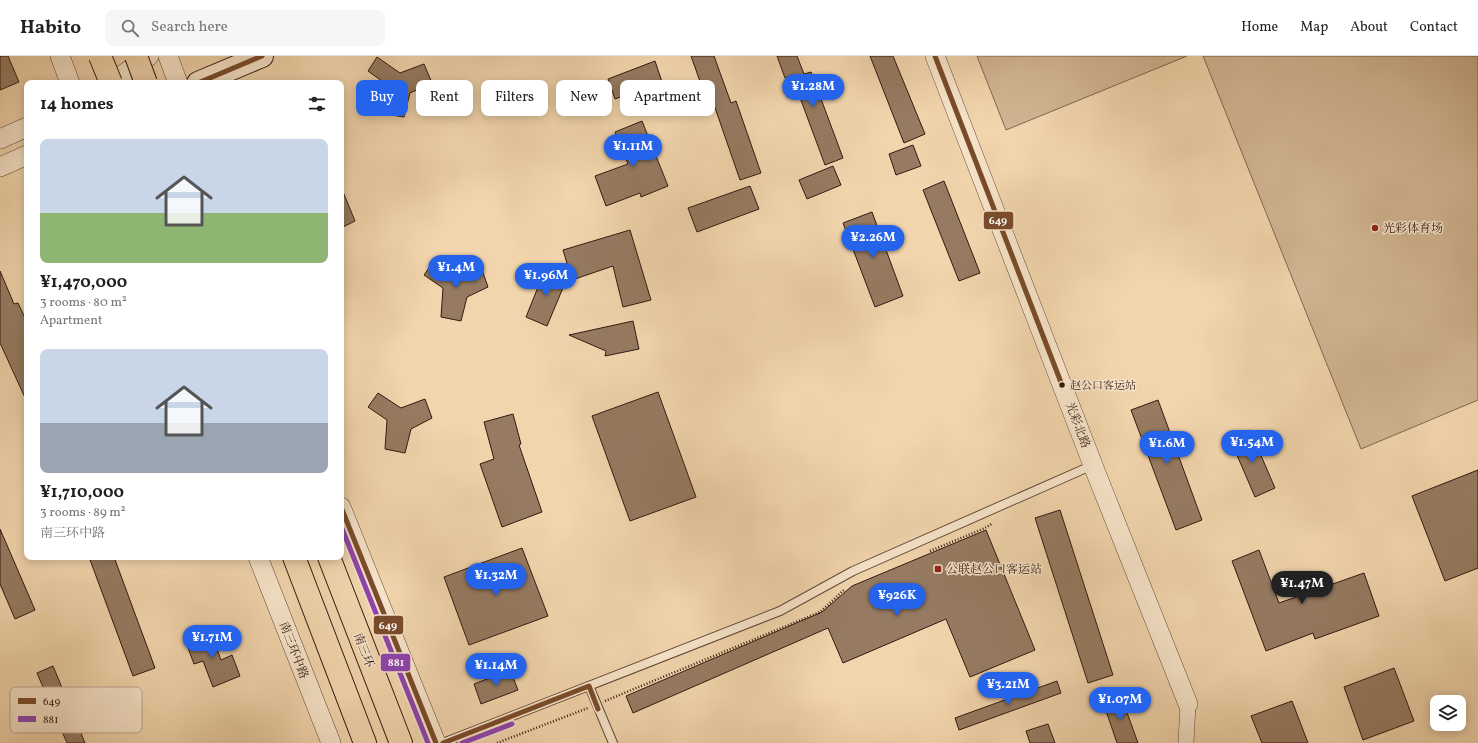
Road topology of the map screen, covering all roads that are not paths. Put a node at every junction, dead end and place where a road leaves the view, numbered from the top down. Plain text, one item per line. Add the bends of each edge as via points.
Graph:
1 (60, 56) edge
2 (100, 56) edge
3 (136, 56) edge
4 (149, 56) edge
5 (168, 56) edge
6 (262, 56) edge
7 (934, 56) edge
8 (69, 80) edge
9 (110, 80) edge
10 (115, 80) edge
11 (145, 80) edge
12 (177, 80) edge
13 (205, 80) edge
14 (24, 128) edge
15 (0, 139) edge
16 (24, 157) edge
17 (0, 167) edge
18 (1093, 465) junction
19 (344, 514) edge
20 (259, 560) edge
21 (281, 560) edge
22 (295, 560) edge
23 (330, 560) edge
24 (342, 560) edge
25 (332, 655) junction
26 (370, 666) junction
27 (589, 686) junction
28 (1188, 704) joint
29 (331, 743) edge
30 (365, 743) edge
31 (401, 743) edge
32 (436, 743) edge
33 (443, 743) edge
34 (613, 743) edge
35 (1186, 743) edge

1 - 8 street
2 - 9 highway, bridge
3 - 11 highway, bridge
4 - 10 street
5 - 12 street
6 - 13 main road
7 - 18 street, 光彩北路
14 - 15 street
16 - 17 street
18 - 27 lane via 853,570 780,611
18 - 28 street, 光彩北路
19 - 32 street
20 - 29 street, 南三环中路
21 - 25 highway
22 - 25 highway
23 - 26 highway, 南三环
24 - 26 highway
25 - 30 highway
26 - 31 highway, 南三环
27 - 33 lane
27 - 34 lane
28 - 35 street

